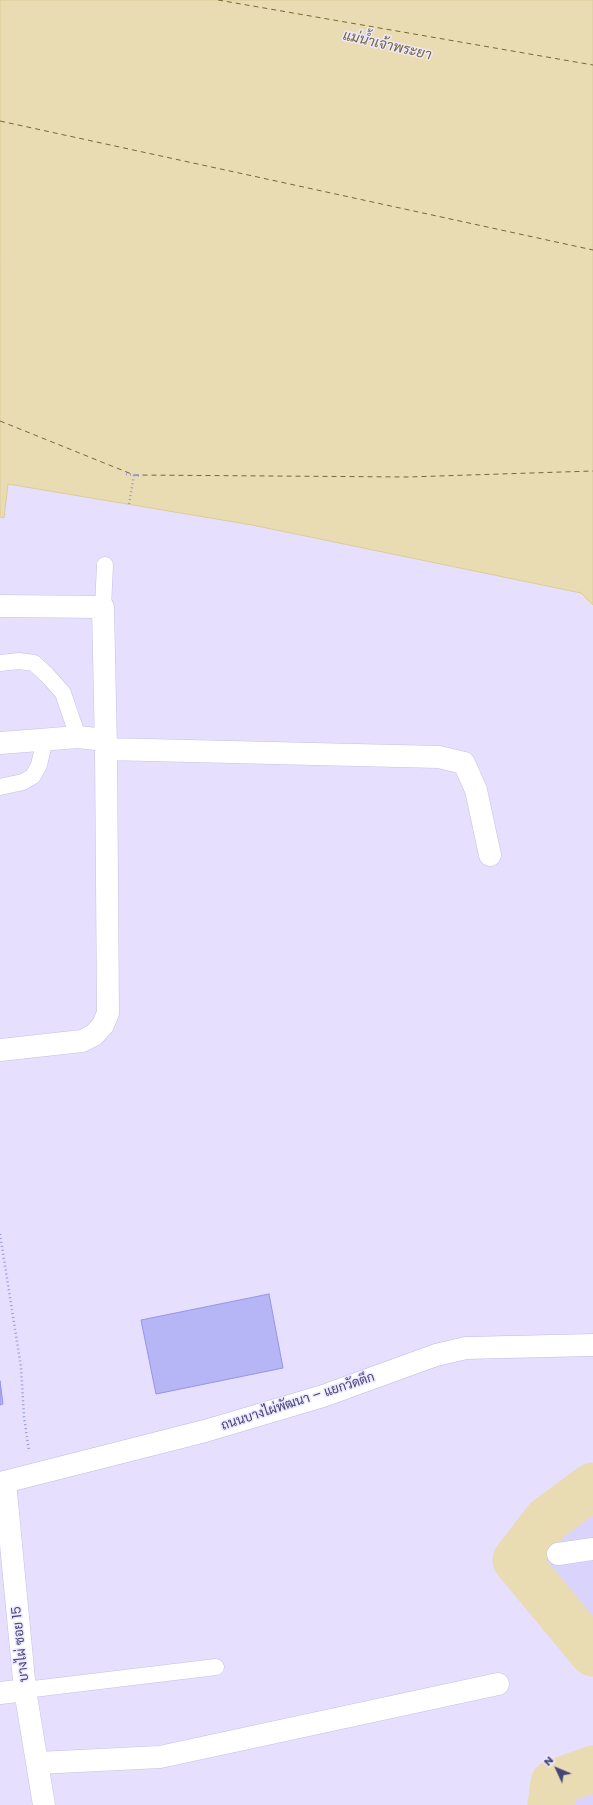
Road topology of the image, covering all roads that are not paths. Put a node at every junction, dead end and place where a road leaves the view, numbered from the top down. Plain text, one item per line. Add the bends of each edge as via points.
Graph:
1 (105, 565) dead end
2 (0, 606) edge
3 (103, 607) junction
4 (0, 663) edge
5 (78, 737) junction
6 (45, 739) junction
7 (0, 742) edge
8 (106, 744) junction
9 (0, 787) edge
10 (490, 856) dead end
11 (0, 1050) edge
12 (593, 1345) edge
13 (2, 1483) edge
14 (593, 1549) edge
15 (558, 1554) dead end
16 (216, 1667) dead end
17 (498, 1684) dead end
18 (25, 1690) junction
19 (0, 1693) edge
20 (38, 1763) junction
21 (44, 1805) edge

1 - 3 lane
2 - 3 street
3 - 8 street
4 - 5 lane via 34,663 47,675 63,693
5 - 6 street
5 - 8 street
6 - 7 street
6 - 9 lane via 39,765 33,776 23,782
8 - 10 street via 438,756 464,763 476,790
8 - 11 street via 108,1013 103,1025 94,1035 82,1041
12 - 13 street, ถนนบางไผ่พัฒนา – แยกวัดตึก via 466,1348 436,1355 323,1396 205,1431
13 - 18 street, บางไผ่ ซอย 15
14 - 15 street
16 - 18 lane
17 - 20 street via 160,1757
18 - 19 street
18 - 20 street, บางไผ่ ซอย 15
20 - 21 street, บางไผ่ ซอย 15

